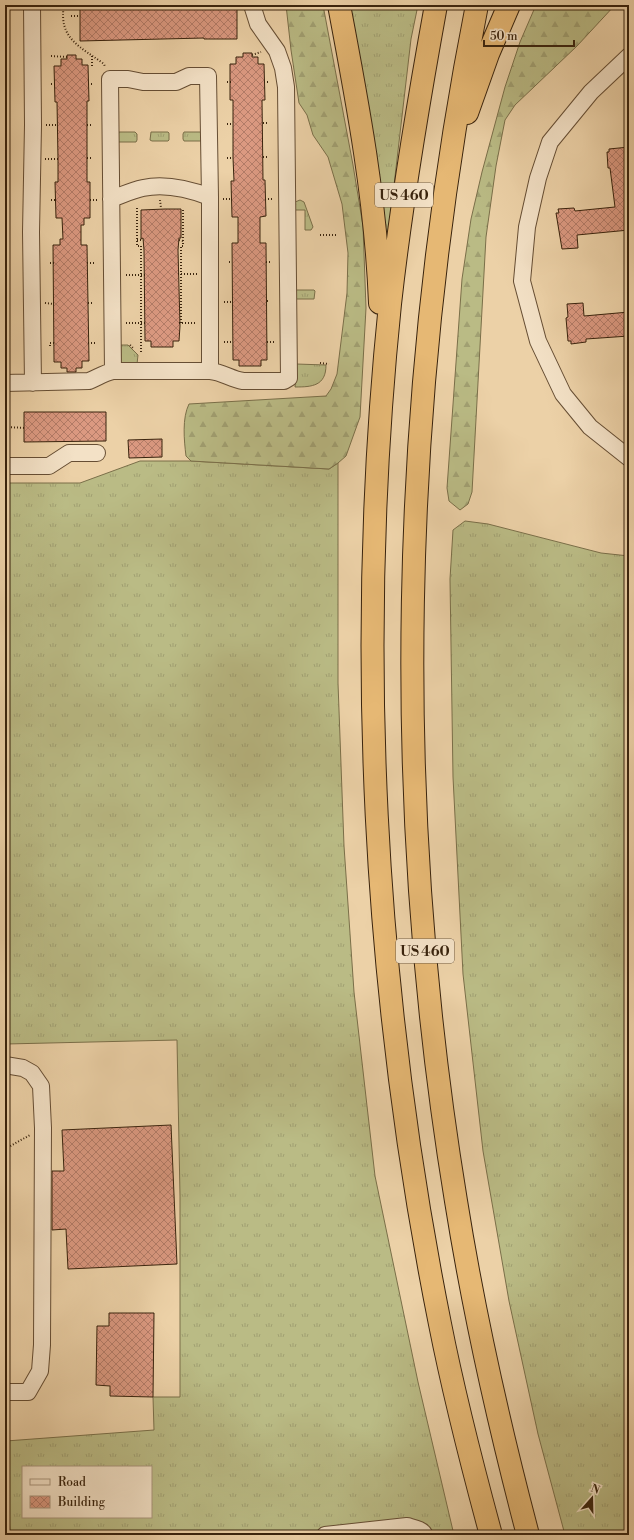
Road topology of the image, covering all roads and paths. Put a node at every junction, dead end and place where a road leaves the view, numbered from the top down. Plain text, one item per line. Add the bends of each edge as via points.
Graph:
1 (32, 5) edge
2 (64, 5) edge
3 (252, 5) edge
4 (339, 5) edge
5 (436, 5) edge
6 (477, 5) edge
7 (509, 5) edge
8 (71, 16) dead end
9 (79, 16) dead end
10 (266, 52) dead end
11 (252, 55) dead end
12 (50, 56) dead end
13 (92, 56) junction
14 (629, 56) edge
15 (67, 57) dead end
16 (104, 64) dead end
17 (92, 66) dead end
18 (227, 82) dead end
19 (231, 82) dead end
20 (264, 82) dead end
21 (268, 82) dead end
22 (51, 84) dead end
23 (55, 84) dead end
24 (88, 84) dead end
25 (92, 84) dead end
26 (262, 123) dead end
27 (268, 123) dead end
28 (92, 124) dead end
29 (227, 124) dead end
30 (233, 124) dead end
31 (50, 125) dead end
32 (57, 125) dead end
33 (87, 125) dead end
34 (452, 143) junction
35 (263, 157) dead end
36 (269, 157) dead end
37 (87, 158) dead end
38 (93, 158) dead end
39 (227, 158) dead end
40 (233, 158) dead end
41 (50, 159) dead end
42 (58, 159) dead end
43 (210, 197) junction
44 (226, 198) dead end
45 (265, 198) dead end
46 (271, 198) dead end
47 (232, 199) dead end
48 (51, 200) dead end
49 (56, 200) dead end
50 (90, 200) dead end
51 (103, 200) junction
52 (160, 203) dead end
53 (137, 208) dead end
54 (161, 208) dead end
55 (184, 208) dead end
56 (320, 235) dead end
57 (337, 235) dead end
58 (137, 240) junction
59 (143, 240) dead end
60 (179, 240) dead end
61 (183, 241) junction
62 (229, 262) dead end
63 (232, 262) dead end
64 (266, 262) dead end
65 (270, 262) dead end
66 (50, 263) dead end
67 (54, 263) dead end
68 (87, 263) dead end
69 (94, 264) dead end
70 (180, 274) junction
71 (195, 274) dead end
72 (128, 275) dead end
73 (141, 275) junction
74 (144, 275) dead end
75 (227, 302) dead end
76 (233, 302) dead end
77 (267, 302) dead end
78 (270, 302) dead end
79 (88, 303) dead end
80 (94, 303) dead end
81 (48, 304) dead end
82 (54, 304) dead end
83 (128, 323) dead end
84 (141, 323) junction
85 (145, 323) dead end
86 (195, 323) dead end
87 (227, 342) dead end
88 (233, 342) dead end
89 (267, 342) dead end
90 (272, 342) dead end
91 (54, 343) dead end
92 (88, 343) dead end
93 (130, 344) dead end
94 (50, 345) dead end
95 (95, 348) dead end
96 (134, 349) dead end
97 (141, 354) dead end
98 (320, 363) dead end
99 (329, 364) dead end
100 (113, 371) junction
101 (210, 371) junction
102 (5, 383) edge
103 (33, 383) junction
104 (383, 387) junction
105 (5, 427) edge
106 (26, 428) dead end
107 (97, 453) dead end
108 (629, 458) edge
109 (5, 466) edge
110 (5, 1065) edge
111 (43, 1128) junction
112 (5, 1149) edge
113 (5, 1392) edge
114 (385, 1532) edge
115 (325, 1535) edge
116 (425, 1535) edge
117 (491, 1535) edge
118 (528, 1535) edge

1 - 103 lane
2 - 13 path via 67,34
3 - 101 lane via 258,24 277,51 286,87 289,376 284,381 243,381
4 - 104 highway via 372,196 379,279
5 - 104 highway, US 460 via 407,173 391,297
6 - 34 highway, US 460
7 - 34 highway via 488,54 472,102
8 - 9 path
10 - 11 path
12 - 15 path
13 - 16 path
13 - 17 path
14 - 108 lane via 591,92 550,142 526,227 522,281 538,341 563,394 590,428
18 - 19 path
20 - 21 path
22 - 23 path
24 - 25 path
26 - 27 path
28 - 33 path
29 - 30 path
31 - 32 path
34 - 118 highway, US 460 via 426,359 417,492 413,592 416,828 431,1013 455,1200 483,1351
35 - 36 path
37 - 38 path
39 - 40 path
41 - 42 path
43 - 51 lane via 176,187 160,186 143,188
43 - 51 lane via 208,76 189,76 176,82 110,79
43 - 101 lane
44 - 47 path
45 - 46 path
48 - 49 path
50 - 51 path
51 - 100 lane
52 - 54 path
53 - 58 path
55 - 61 path
56 - 57 path
58 - 59 path
58 - 73 path via 137,246 141,246
60 - 61 path
61 - 70 path
62 - 63 path
64 - 65 path
66 - 67 path
68 - 69 path
70 - 71 path
70 - 86 path via 180,323
72 - 73 path
73 - 74 path
73 - 84 path
75 - 76 path
77 - 78 path
79 - 80 path
81 - 82 path
83 - 84 path
84 - 85 path
84 - 97 path
87 - 88 path
89 - 90 path
91 - 94 path
92 - 95 path via 95,344
93 - 96 path
98 - 99 path
100 - 101 lane
100 - 103 lane via 88,381
102 - 103 lane
104 - 117 highway, US 460 via 376,495 373,626 378,825 388,969 418,1205 440,1324
105 - 106 path
107 - 109 lane via 69,453 49,466
110 - 111 lane via 23,1068 32,1073 41,1086
111 - 112 path
111 - 113 lane via 40,1371 28,1392
114 - 115 lane
114 - 116 lane via 407,1526 416,1528

